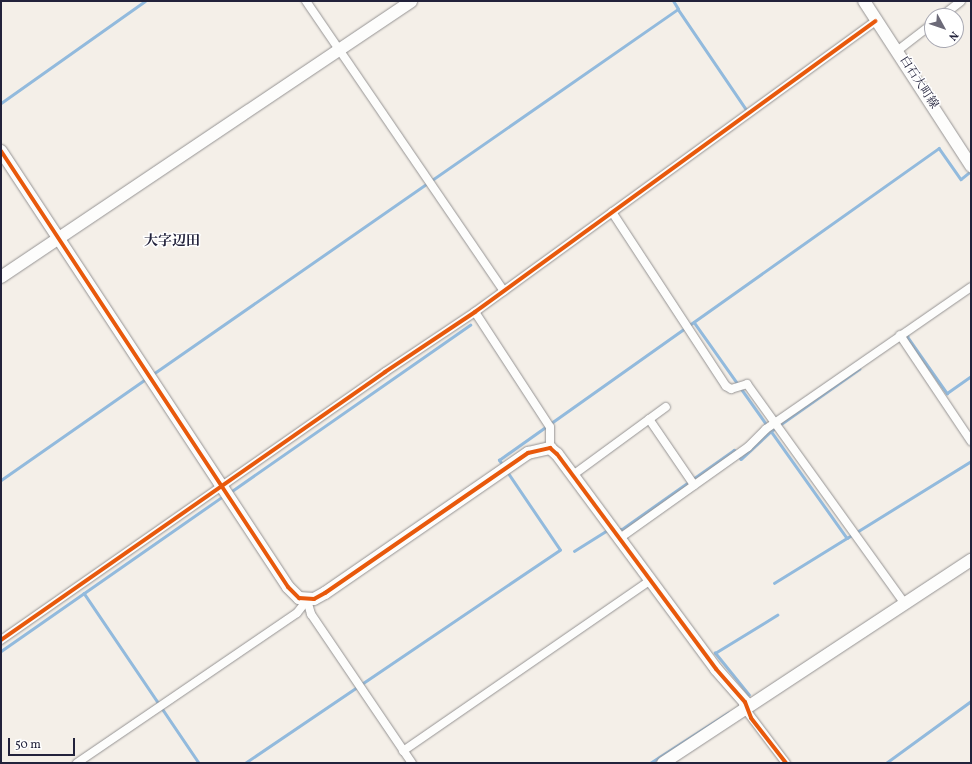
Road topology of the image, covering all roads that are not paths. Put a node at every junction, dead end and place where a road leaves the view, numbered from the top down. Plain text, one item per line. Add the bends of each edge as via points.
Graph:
1 (306, 1) edge
2 (411, 1) edge
3 (864, 1) edge
4 (961, 1) edge
5 (952, 8) edge
6 (876, 21) junction
7 (924, 30) edge
8 (339, 49) junction
9 (897, 51) junction
10 (1, 151) edge
11 (971, 166) edge
12 (612, 212) junction
13 (56, 238) junction
14 (1, 277) edge
15 (971, 286) edge
16 (504, 291) junction
17 (475, 312) junction
18 (902, 338) junction
19 (666, 407) dead end
20 (649, 419) junction
21 (770, 426) junction
22 (971, 441) edge
23 (550, 448) junction
24 (573, 475) junction
25 (692, 482) junction
26 (226, 491) junction
27 (616, 532) junction
28 (971, 560) edge
29 (651, 580) junction
30 (307, 600) junction
31 (905, 604) junction
32 (1, 640) edge
33 (746, 710) junction
34 (403, 751) junction
35 (77, 763) edge
36 (412, 763) edge
37 (663, 763) edge
38 (786, 763) edge

1 - 8 street
2 - 8 street
3 - 6 street, 白石大町線
4 - 5 street
6 - 9 street, 白石大町線
6 - 12 street
7 - 9 street
8 - 13 street
8 - 16 street
9 - 11 street, 白石大町線
10 - 13 street
12 - 16 street
12 - 21 street via 726,386 731,390 747,384
13 - 14 street
13 - 26 street
15 - 18 street
16 - 17 street
17 - 23 street via 548,425
17 - 26 street via 385,372
18 - 21 street
18 - 22 street
19 - 20 street
20 - 24 street
20 - 25 street
21 - 25 street via 738,454
21 - 31 street via 854,530
23 - 24 street
23 - 30 street via 528,453 326,593
24 - 27 street
25 - 27 street
26 - 30 street via 288,587 299,598
26 - 32 street
27 - 29 street
28 - 31 street
29 - 33 street via 716,669 745,702
29 - 34 street
30 - 34 street via 311,614
30 - 35 street via 297,613
31 - 33 street
33 - 37 street
33 - 38 street
34 - 36 street

